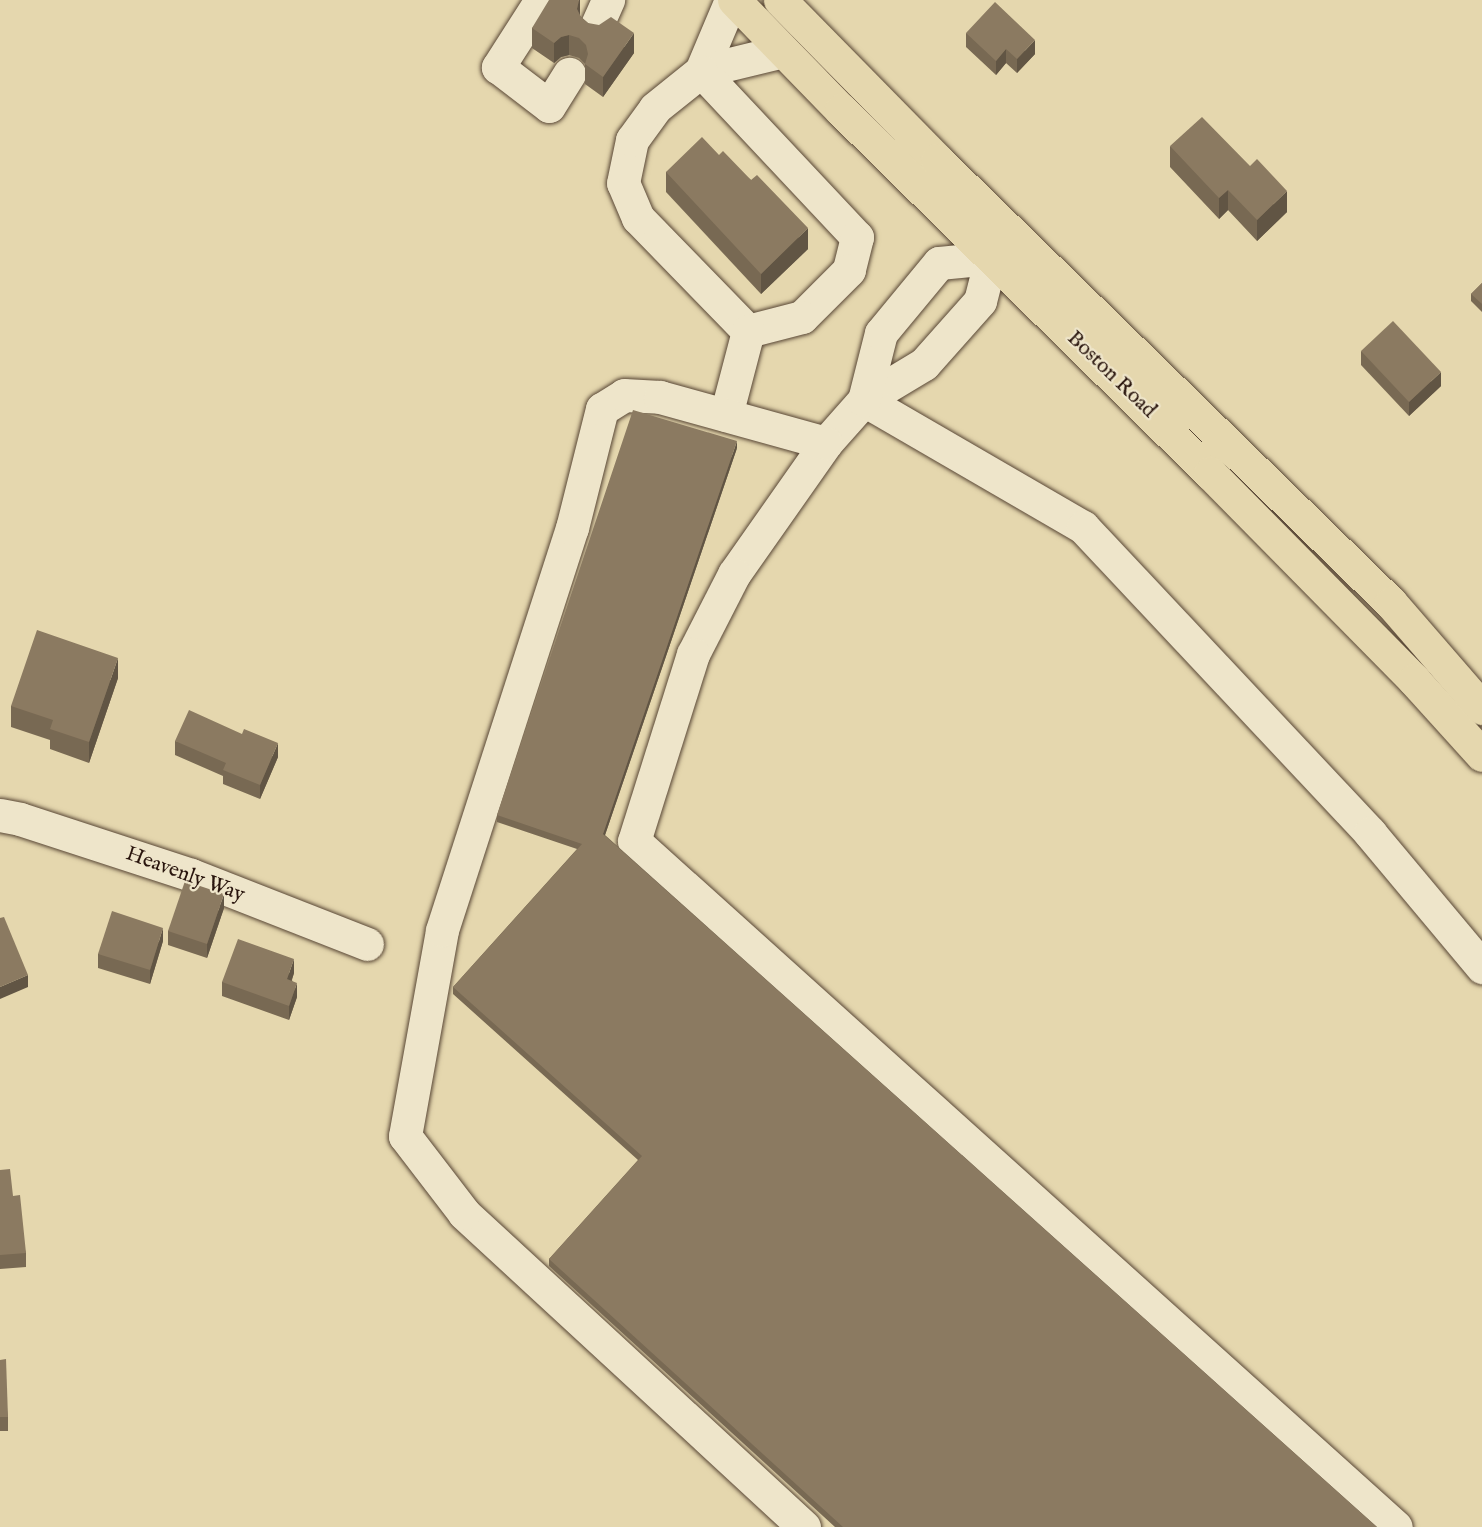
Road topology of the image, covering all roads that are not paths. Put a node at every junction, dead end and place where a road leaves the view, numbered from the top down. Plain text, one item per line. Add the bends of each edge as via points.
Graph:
1 (542, 0) edge
2 (732, 0) edge
3 (780, 0) edge
4 (783, 51) junction
5 (701, 71) junction
6 (569, 74) dead end
7 (1016, 237) junction
8 (991, 258) junction
9 (748, 331) junction
10 (864, 400) junction
11 (726, 415) junction
12 (826, 443) junction
13 (1482, 708) edge
14 (1482, 755) edge
15 (0, 815) edge
16 (367, 944) dead end
17 (1482, 967) edge
18 (804, 1527) edge
19 (1396, 1527) edge

1 - 6 street via 498,66 549,106
2 - 4 main road, Boston Road
2 - 5 street
3 - 7 main road, Boston Road
4 - 5 street
4 - 8 main road, Boston Road
5 - 9 street via 655,108 632,140 622,183 638,218
5 - 9 street via 857,237 849,270 802,317
7 - 8 street
7 - 13 main road, Boston Road via 1391,603
8 - 10 street via 980,301 924,364
8 - 10 street via 939,263 881,333
8 - 14 main road, Boston Road via 1210,472
9 - 11 street
10 - 12 street
10 - 17 street via 1083,526 1370,833
11 - 12 street
11 - 18 street via 660,397 624,395 602,409 572,528 442,930 405,1137 464,1212
12 - 19 street via 734,574 693,654 634,841
15 - 16 street, Heavenly Way via 191,875

